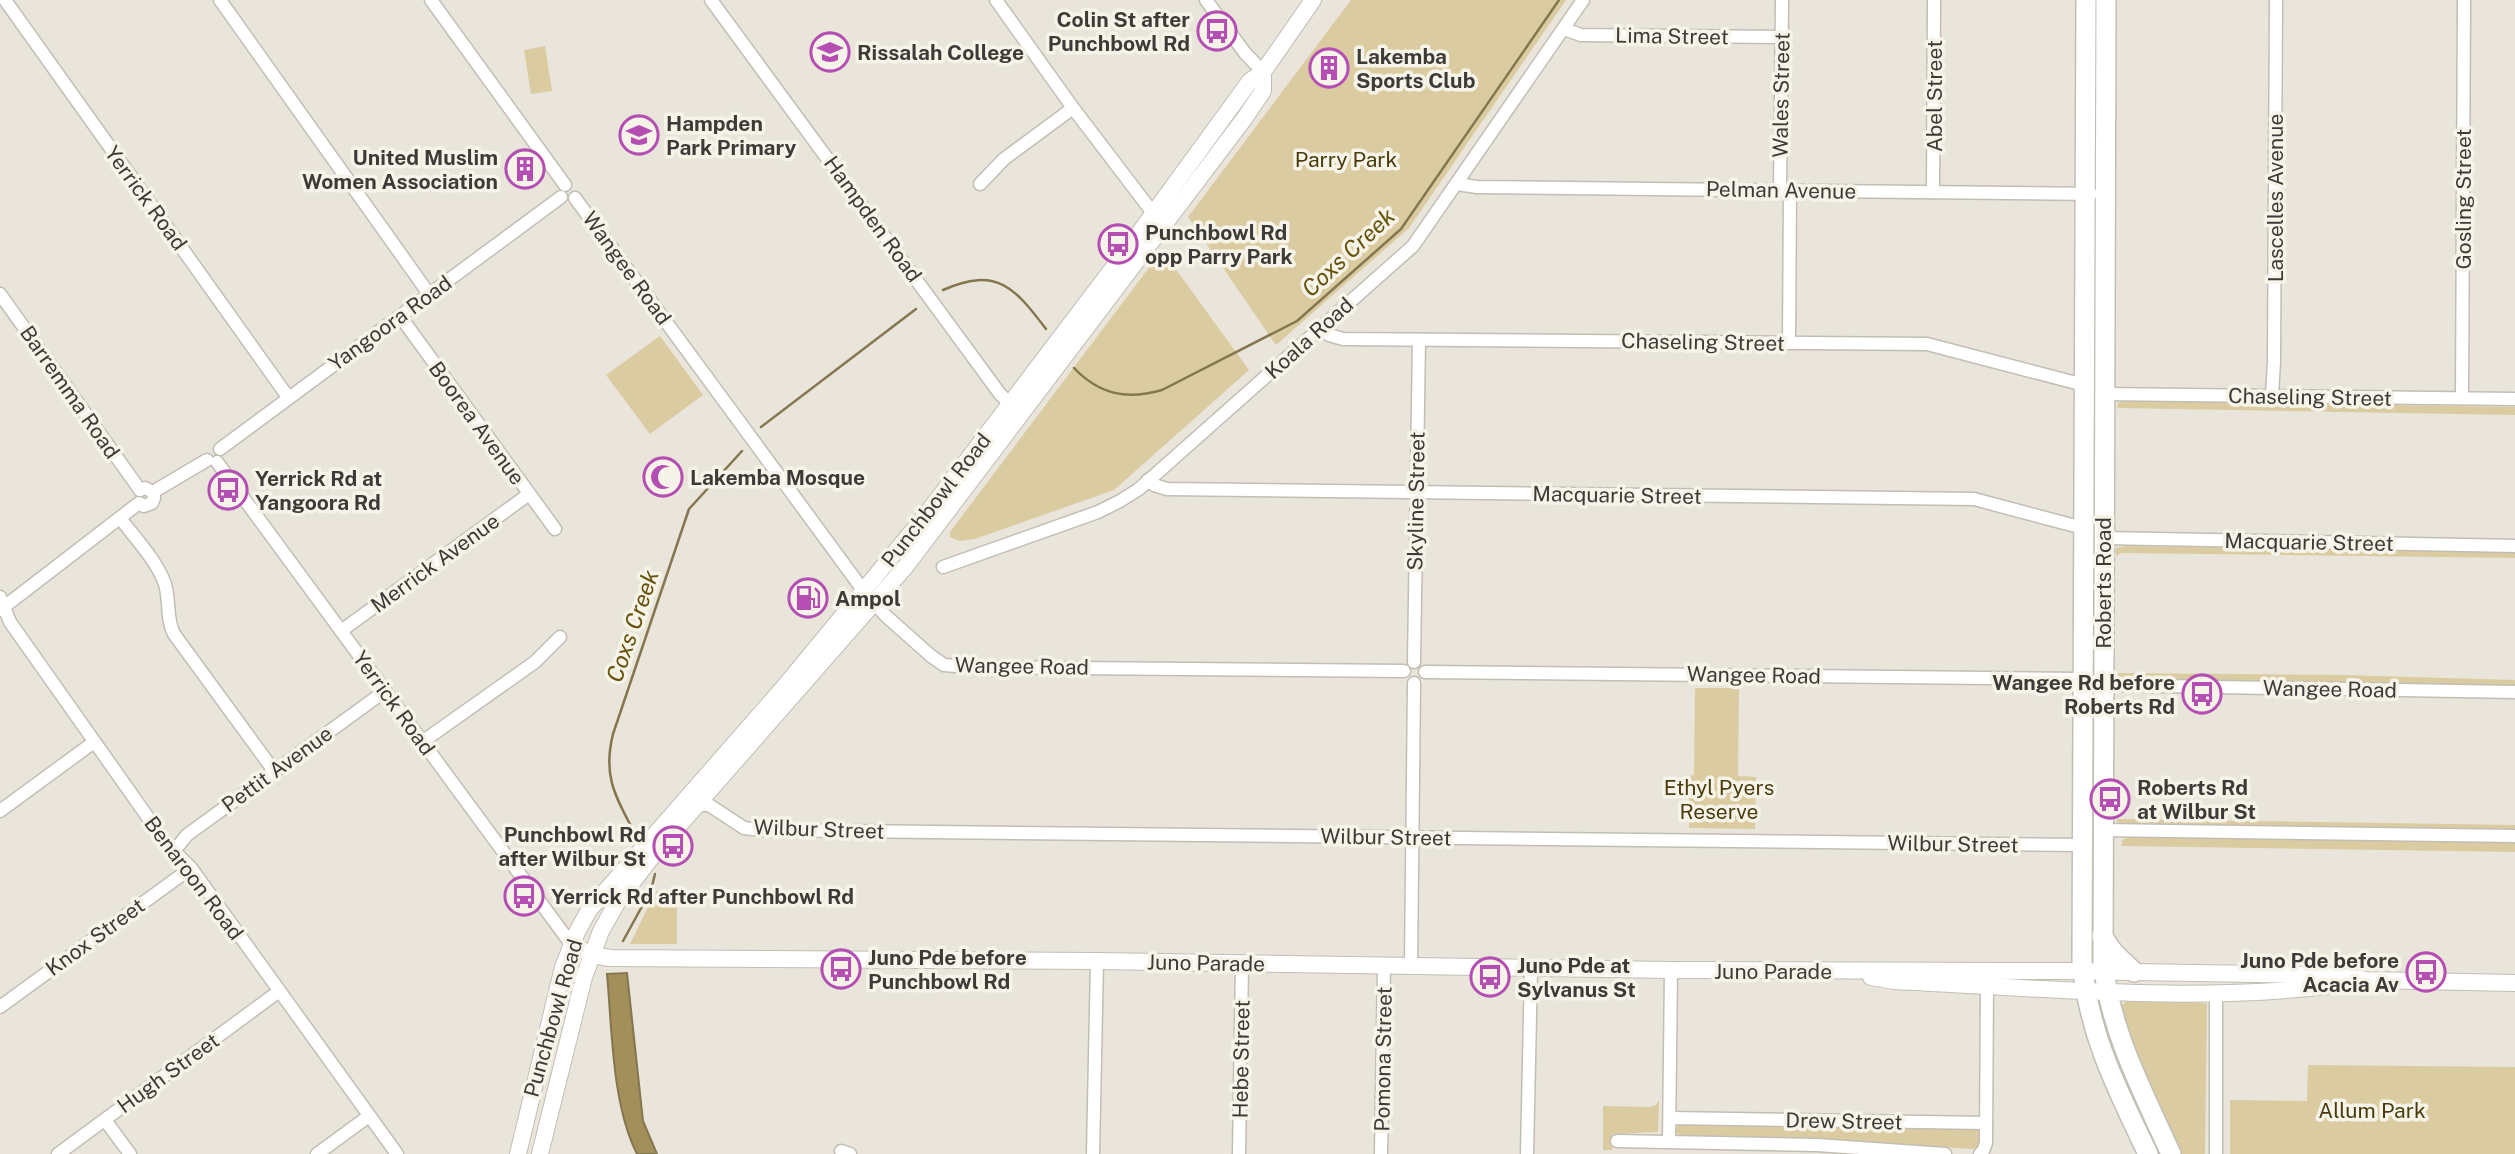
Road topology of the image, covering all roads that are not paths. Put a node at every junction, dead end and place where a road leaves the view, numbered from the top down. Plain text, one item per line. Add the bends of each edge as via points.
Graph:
1 (5, 0) edge
2 (220, 0) edge
3 (431, 0) edge
4 (711, 0) edge
5 (996, 0) edge
6 (1206, 0) edge
7 (1313, 0) edge
8 (1583, 0) edge
9 (1782, 0) edge
10 (1934, 0) edge
11 (2086, 0) edge
12 (2106, 0) edge
13 (2276, 0) edge
14 (2464, 0) edge
15 (1564, 29) junction
16 (1782, 37) junction
17 (1263, 72) junction
18 (1073, 108) junction
19 (980, 184) dead end
20 (1457, 184) junction
21 (563, 191) junction
22 (1785, 191) junction
23 (1933, 192) junction
24 (2085, 194) junction
25 (2105, 194) junction
26 (1153, 213) junction
27 (0, 294) edge
28 (429, 294) junction
29 (400, 316) junction
30 (1320, 327) junction
31 (1419, 340) junction
32 (1789, 343) junction
33 (2084, 385) junction
34 (2104, 394) junction
35 (2272, 396) junction
36 (288, 397) junction
37 (2462, 398) junction
38 (2515, 399) edge
39 (1010, 404) junction
40 (215, 457) junction
41 (1148, 480) junction
42 (1416, 492) junction
43 (529, 494) junction
44 (144, 495) junction
45 (120, 518) junction
46 (555, 528) dead end
47 (2083, 528) junction
48 (2104, 538) junction
49 (2515, 545) edge
50 (943, 567) dead end
51 (863, 590) junction
52 (874, 604) junction
53 (1, 605) edge
54 (341, 631) junction
55 (560, 637) dead end
56 (1414, 662) junction
57 (1404, 671) junction
58 (1425, 672) junction
59 (2082, 678) junction
60 (1414, 683) junction
61 (2103, 685) junction
62 (385, 691) junction
63 (2515, 692) edge
64 (94, 742) junction
65 (422, 742) junction
66 (274, 771) junction
67 (697, 804) junction
68 (0, 811) edge
69 (2102, 830) junction
70 (2515, 836) edge
71 (1413, 838) junction
72 (2082, 845) junction
73 (174, 851) junction
74 (191, 868) junction
75 (2102, 935) junction
76 (571, 944) junction
77 (592, 954) junction
78 (1097, 961) junction
79 (1242, 964) junction
80 (1384, 965) junction
81 (1411, 965) junction
82 (1531, 968) junction
83 (1671, 970) junction
84 (1843, 972) junction
85 (2104, 972) junction
86 (2134, 972) junction
87 (2084, 981) junction
88 (2368, 981) junction
89 (2515, 983) edge
90 (1987, 985) junction
91 (278, 992) junction
92 (2107, 992) junction
93 (2216, 992) junction
94 (0, 1007) edge
95 (369, 1116) junction
96 (1670, 1118) junction
97 (105, 1120) junction
98 (1985, 1123) junction
99 (1617, 1141) dead end
100 (1669, 1141) junction
101 (58, 1154) edge
102 (130, 1154) edge
103 (317, 1154) edge
104 (397, 1154) edge
105 (517, 1154) edge
106 (540, 1154) edge
107 (1093, 1154) edge
108 (1239, 1154) edge
109 (1381, 1154) edge
110 (1527, 1154) edge
111 (1945, 1154) edge
112 (1980, 1154) edge
113 (2147, 1154) edge
114 (2171, 1154) edge
115 (2216, 1154) edge

1 - 36 street, Yerrick Road
2 - 28 street
3 - 21 street
4 - 39 street, Hampden Road
5 - 18 street
6 - 17 street
7 - 17 main road, Punchbowl Road
8 - 15 street, Koala Road
9 - 16 street, Wales Street
10 - 23 street, Abel Street
11 - 24 highway, Roberts Road
12 - 25 highway, Roberts Road
13 - 35 street, Lascelles Avenue
14 - 37 street, Gosling Street
15 - 16 street, Lima Street via 1581,35
15 - 20 street, Koala Road
16 - 22 street, Wales Street
17 - 26 main road, Punchbowl Road via 1250,81
17 - 52 main road, Punchbowl Road via 1262,91 1244,119 948,514
18 - 19 street via 1004,159
18 - 26 street
20 - 22 street, Pelman Avenue
20 - 30 street, Koala Road via 1413,246
21 - 28 street, Yangoora Road
21 - 51 street, Wangee Road via 575,187 575,198
22 - 23 street, Pelman Avenue
22 - 32 street, Wales Street
23 - 24 street, Pelman Avenue
24 - 25 street, Pelman Avenue
24 - 33 highway, Roberts Road
25 - 34 highway, Roberts Road
26 - 39 main road, Punchbowl Road
27 - 44 street, Barremma Road
28 - 29 street, Yangoora Road
29 - 36 street, Yangoora Road
29 - 43 street, Boorea Avenue
30 - 31 street, Chaseling Street via 1343,339
30 - 41 street, Koala Road
31 - 32 street, Chaseling Street
31 - 42 street, Skyline Street
32 - 33 street, Chaseling Street via 1933,345
33 - 47 highway, Roberts Road
34 - 35 street, Chaseling Street
34 - 48 highway, Roberts Road
35 - 37 street, Chaseling Street
36 - 40 street, Yangoora Road
37 - 38 street, Chaseling Street
39 - 51 main road, Punchbowl Road
40 - 44 street, Yangoora Road
40 - 54 street, Yerrick Road
41 - 42 street, Macquarie Street via 1167,489
41 - 50 street, Koala Road via 1098,512
42 - 47 street, Macquarie Street via 1974,499
42 - 56 street, Skyline Street
43 - 46 street, Boorea Avenue
43 - 54 street, Merrick Avenue
44 - 45 street, Yangoora Road
45 - 53 street, Yangoora Road
45 - 66 street via 161,575 174,634
47 - 59 highway, Roberts Road
48 - 49 street, Macquarie Street
48 - 61 highway, Roberts Road
51 - 52 street, Wangee Road
51 - 76 main road, Punchbowl Road via 597,901
52 - 57 street, Wangee Road via 948,666
52 - 67 main road, Punchbowl Road
53 - 64 street, Benaroon Road
54 - 62 street, Yerrick Road
55 - 65 street via 535,662
56 - 57 street
56 - 58 street
57 - 60 street
58 - 59 street, Wangee Road
58 - 60 street
59 - 72 highway, Roberts Road
60 - 71 street
61 - 63 street, Wangee Road
61 - 69 highway, Roberts Road
62 - 65 street, Yerrick Road
62 - 66 street, Pettit Avenue
64 - 68 street
64 - 73 street, Benaroon Road
65 - 76 street, Yerrick Road
66 - 73 street, Pettit Avenue via 187,835
67 - 71 street, Wilbur Street via 709,806 744,828 761,830
67 - 77 main road, Punchbowl Road via 630,884 603,926
69 - 70 street
69 - 75 highway, Roberts Road
71 - 72 street, Wilbur Street
71 - 81 street
72 - 87 highway, Roberts Road
73 - 74 street, Benaroon Road
74 - 91 street, Benaroon Road
74 - 94 street, Knox Street
75 - 85 highway, Roberts Road
75 - 86 highway
76 - 77 main road, Juno Parade
76 - 105 main road, Punchbowl Road
77 - 78 main road, Juno Parade via 610,958
77 - 106 main road, Punchbowl Road
78 - 79 main road, Juno Parade
78 - 107 street
79 - 80 main road, Juno Parade
79 - 108 street, Hebe Street
80 - 81 main road, Juno Parade
80 - 109 street, Pomona Street
81 - 82 main road, Juno Parade
82 - 83 main road, Juno Parade
82 - 110 street
83 - 84 main road, Juno Parade
83 - 96 street
84 - 87 main road, Juno Parade via 1893,969
84 - 90 main road, Juno Parade via 1894,981
85 - 86 main road, Juno Parade
85 - 87 main road, Juno Parade
85 - 92 highway, Roberts Road
86 - 88 main road, Juno Parade via 2319,975
87 - 90 main road, Juno Parade
87 - 92 main road, Juno Parade
87 - 113 highway, Roberts Road via 2104,1060
88 - 89 main road, Juno Parade
88 - 93 main road, Juno Parade
90 - 98 street
91 - 95 street, Benaroon Road
91 - 97 street, Hugh Street
92 - 93 main road, Juno Parade
92 - 114 highway, Roberts Road via 2121,1041
93 - 115 street
95 - 103 street
95 - 104 street, Benaroon Road
96 - 98 street, Drew Street
96 - 100 street
97 - 101 street, Hugh Street
97 - 102 street
98 - 112 street via 1985,1147
99 - 100 street, Drew Street
100 - 111 street, Drew Street

